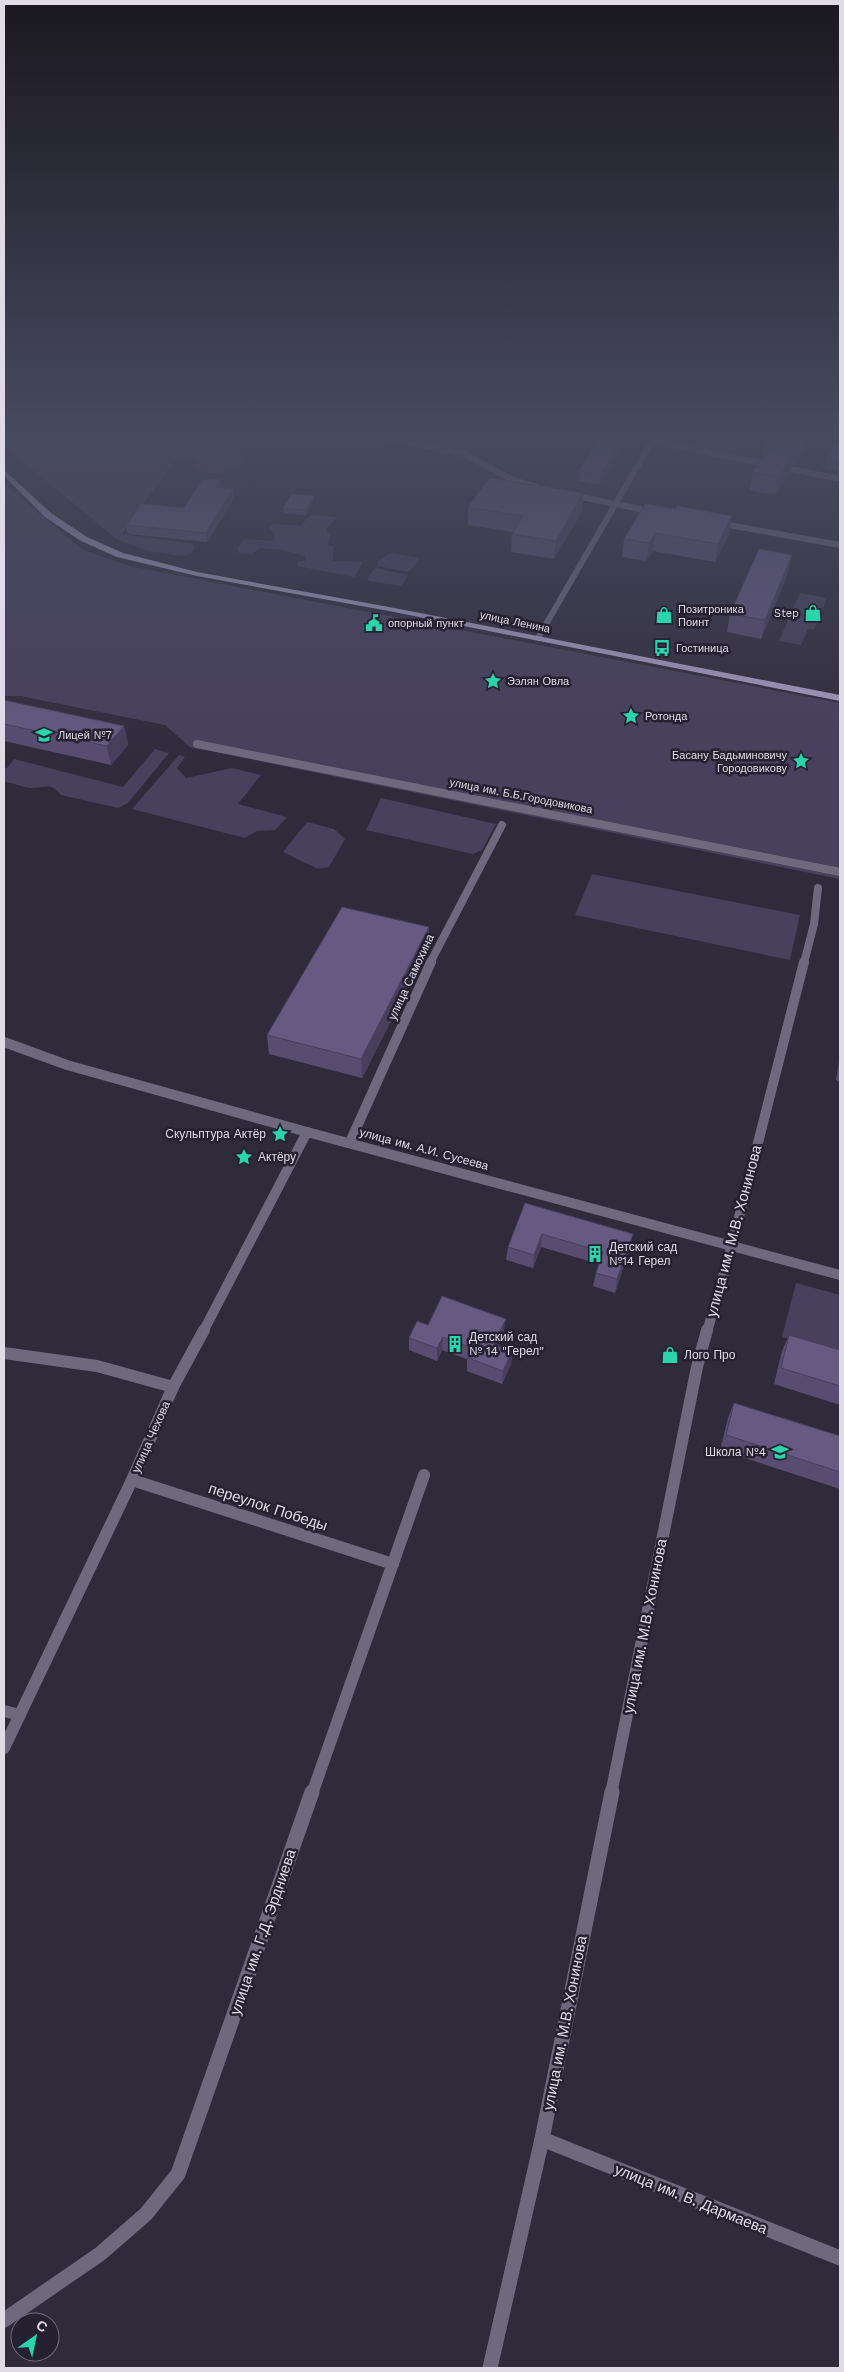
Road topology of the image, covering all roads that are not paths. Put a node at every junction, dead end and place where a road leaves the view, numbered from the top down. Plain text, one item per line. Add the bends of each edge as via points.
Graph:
1 (95, 545) edge
2 (593, 545) edge
3 (538, 638) junction
4 (840, 698) edge
5 (197, 744) dead end
6 (502, 825) dead end
7 (840, 872) edge
8 (818, 888) dead end
9 (4, 1042) edge
10 (307, 1132) junction
11 (350, 1142) junction
12 (732, 1245) junction
13 (840, 1275) edge
14 (4, 1353) edge
15 (173, 1387) junction
16 (424, 1475) dead end
17 (132, 1480) junction
18 (393, 1564) junction
19 (4, 1711) edge
20 (20, 1715) junction
21 (4, 1748) edge
22 (542, 2139) junction
23 (840, 2258) edge
24 (4, 2320) edge
25 (490, 2368) edge

1 - 3 main road, улица Ленина via 120,556 198,574
2 - 3 street
3 - 4 main road, улица Ленина
5 - 7 street, улица им. Б.Б.Городовикова
6 - 11 street, улица Самохина via 440,942
8 - 12 street, улица им. М.В. Хонинова via 814,924
9 - 10 street, улица им. А.И. Сусеева via 67,1065
10 - 11 street, улица им. А.И. Сусеева
10 - 15 street, улица Чехова
11 - 12 street, улица им. А.И. Сусеева
12 - 13 street, улица им. А.И. Сусеева
12 - 22 street, улица им. М.В. Хонинова via 697,1367
14 - 15 street via 97,1366
15 - 17 street, улица Чехова
16 - 18 street, улица им. Г.Д. Эрдниева
17 - 18 street, переулок Победы
17 - 20 street, улица Чехова
18 - 24 street, улица им. Г.Д. Эрдниева via 178,2174 146,2214 100,2254
19 - 20 street
20 - 21 street, улица Чехова
22 - 23 street, улица им. В. Дармаева
22 - 25 street, улица им. М.В. Хонинова

